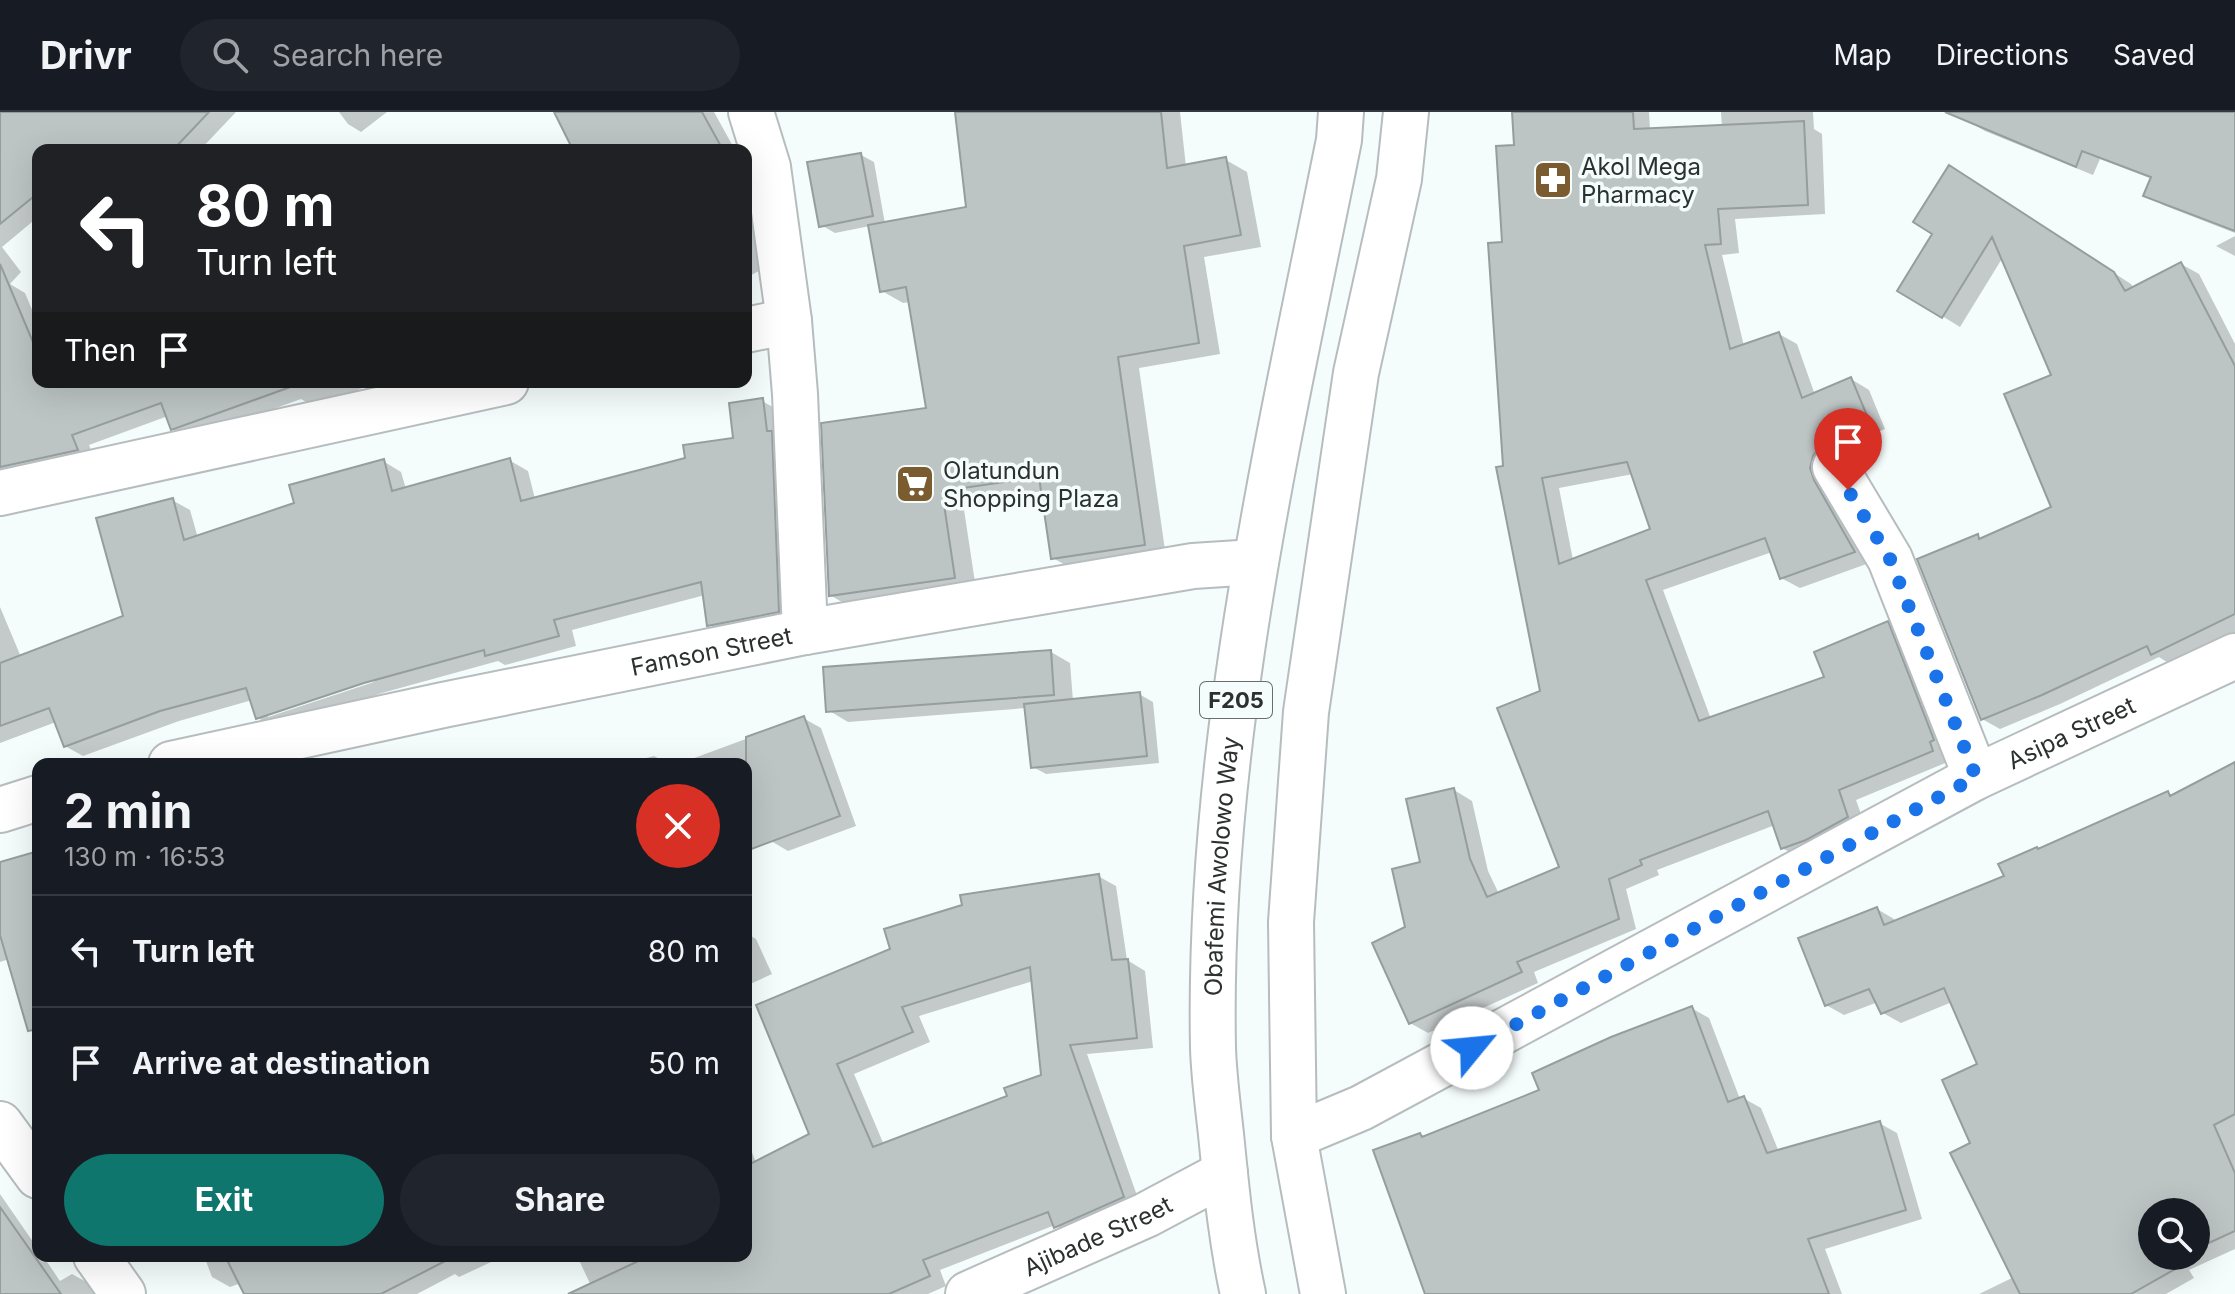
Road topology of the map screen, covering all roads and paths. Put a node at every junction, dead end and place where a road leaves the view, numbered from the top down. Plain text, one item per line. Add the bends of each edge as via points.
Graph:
1 (751, 112) edge
2 (1341, 112) edge
3 (1406, 112) edge
4 (789, 321) junction
5 (752, 329) edge
6 (479, 388) edge
7 (1835, 467) dead end
8 (0, 493) edge
9 (1255, 562) junction
10 (805, 632) junction
11 (2235, 656) edge
12 (199, 758) edge
13 (1976, 777) junction
14 (32, 800) edge
15 (0, 810) edge
16 (0, 1124) edge
17 (1294, 1136) junction
18 (32, 1168) edge
19 (1225, 1173) junction
20 (100, 1262) edge
21 (991, 1289) edge
22 (123, 1294) edge
23 (1243, 1294) edge
24 (1323, 1294) edge

1 - 4 street via 768,167
2 - 9 street, Obafemi Awolowo Way / F205
3 - 17 street, F205 via 1399,179 1356,373 1306,712 1291,922
4 - 5 street
4 - 10 street
6 - 8 street
7 - 13 street via 1890,559
9 - 10 street, Famson Street via 1193,566
9 - 19 street, Obafemi Awolowo Way / F205 via 1214,908 1213,1051
10 - 12 street, Famson Street
11 - 13 street, Asipa Street
13 - 17 street, Asipa Street via 1361,1108
14 - 15 street
16 - 18 street
17 - 24 street, F205
19 - 21 street, Ajibade Street
19 - 23 street, Obafemi Awolowo Way / F205
20 - 22 street

